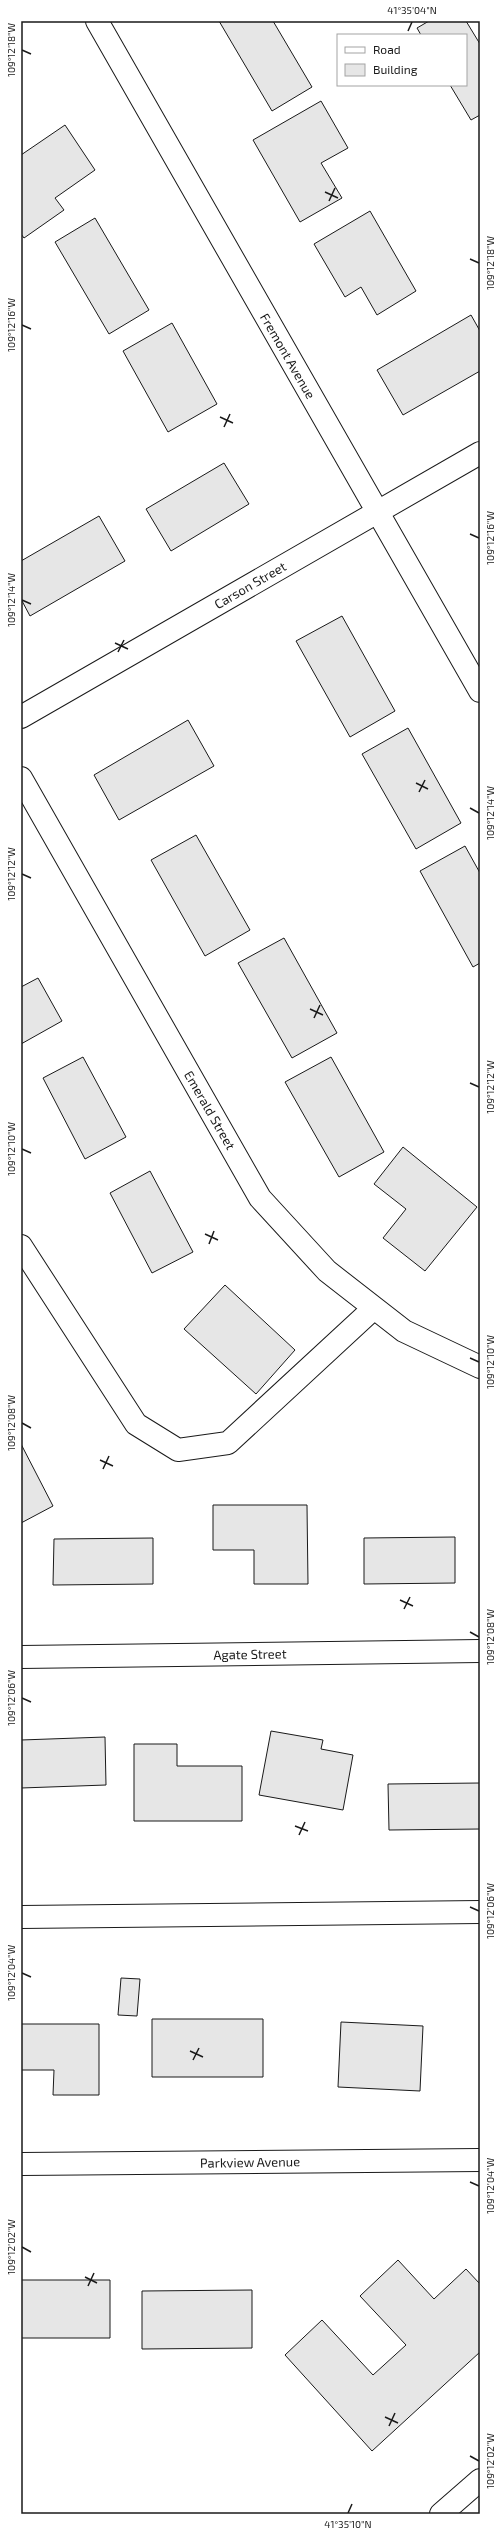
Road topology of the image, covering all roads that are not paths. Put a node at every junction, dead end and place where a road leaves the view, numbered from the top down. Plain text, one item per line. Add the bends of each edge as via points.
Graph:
1 (97, 21) edge
2 (480, 453) edge
3 (377, 512) junction
4 (480, 691) edge
5 (21, 717) edge
6 (21, 778) edge
7 (21, 1246) edge
8 (374, 1308) junction
9 (480, 1367) edge
10 (480, 1651) edge
11 (21, 1657) edge
12 (480, 1912) edge
13 (21, 1917) edge
14 (480, 2160) edge
15 (21, 2164) edge
16 (480, 2480) edge
17 (441, 2514) edge

1 - 3 street, Fremont Avenue
2 - 3 street, Carson Street
3 - 4 street, Fremont Avenue
3 - 5 street, Carson Street
6 - 8 street, Emerald Street via 260,1198 327,1271
7 - 8 street via 136,1424 178,1450 228,1443
8 - 9 street, Emerald Street via 404,1331
10 - 11 street, Agate Street
12 - 13 street
14 - 15 street, Parkview Avenue
16 - 17 street

